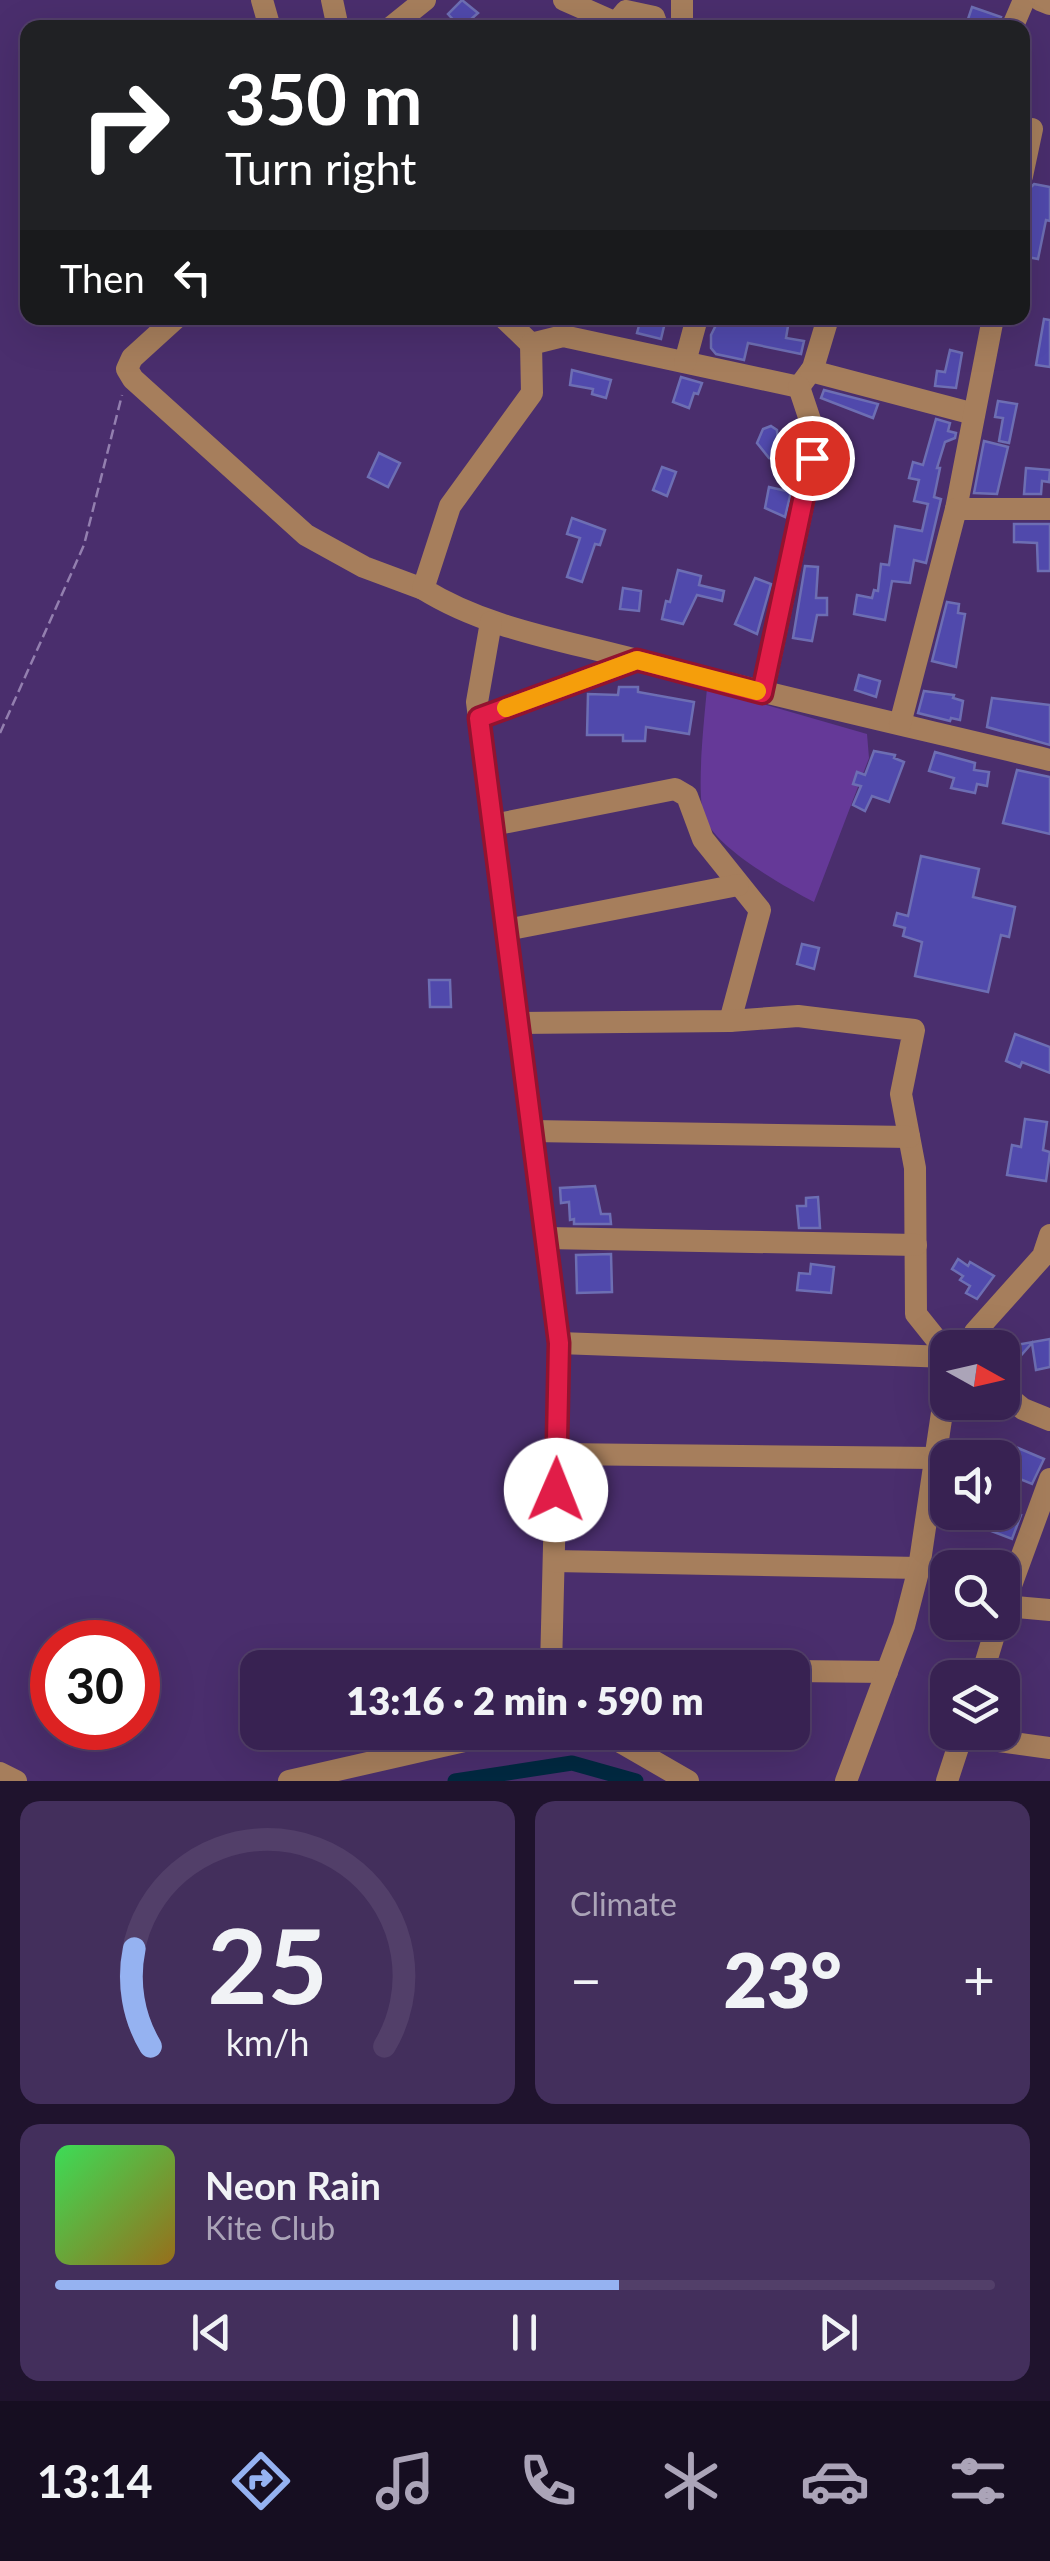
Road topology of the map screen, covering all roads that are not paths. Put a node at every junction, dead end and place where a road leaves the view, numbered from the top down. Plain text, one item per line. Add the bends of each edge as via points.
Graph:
1 (425, 0) edge
2 (564, 0) edge
3 (1040, 0) edge
4 (1050, 4) edge
5 (656, 15) edge
6 (400, 20) edge
7 (603, 20) edge
8 (617, 20) edge
9 (168, 325) edge
10 (511, 325) edge
11 (695, 325) edge
12 (825, 325) edge
13 (993, 325) edge
14 (567, 327) edge
15 (531, 344) junction
16 (686, 362) junction
17 (805, 379) junction
18 (974, 414) junction
19 (956, 509) junction
20 (1050, 509) edge
21 (423, 588) junction
22 (491, 622) junction
23 (637, 660) junction
24 (762, 693) junction
25 (479, 718) junction
26 (900, 724) junction
27 (1050, 760) edge
28 (493, 825) junction
29 (738, 885) junction
30 (506, 930) junction
31 (730, 1021) junction
32 (518, 1023) junction
33 (532, 1131) junction
34 (909, 1137) junction
35 (546, 1238) junction
36 (916, 1245) junction
37 (1048, 1250) edge
38 (977, 1330) edge
39 (930, 1332) edge
40 (559, 1343) junction
41 (930, 1354) edge
42 (1020, 1407) edge
43 (1050, 1420) edge
44 (556, 1454) junction
45 (930, 1458) edge
46 (1050, 1479) edge
47 (930, 1490) edge
48 (554, 1561) junction
49 (1020, 1561) edge
50 (918, 1568) junction
51 (1020, 1609) edge
52 (1050, 1610) edge
53 (552, 1650) edge
54 (810, 1671) edge
55 (887, 1672) junction
56 (1020, 1743) edge
57 (1050, 1748) edge
58 (425, 1750) edge
59 (634, 1750) edge
60 (957, 1750) edge
61 (0, 1773) edge
62 (16, 1781) edge
63 (289, 1781) edge
64 (688, 1781) edge
65 (846, 1781) edge
66 (947, 1781) edge

1 - 6 street
2 - 7 street
3 - 4 street
5 - 8 street via 626,10
9 - 21 street via 132,358 132,379 306,535 364,567
10 - 15 street
11 - 16 street
12 - 17 street
13 - 18 street
14 - 15 street
14 - 16 street
15 - 21 street via 532,392 450,506
16 - 17 street
17 - 18 street
17 - 24 street via 812,458
18 - 19 street
19 - 20 street
19 - 26 street
21 - 22 street
22 - 23 street
22 - 25 street
23 - 24 street
23 - 25 street
24 - 26 street
25 - 28 street
26 - 27 street
28 - 29 street via 675,789 687,796 703,839
28 - 30 street
29 - 30 street
29 - 31 street via 760,910
30 - 32 street
31 - 32 street
31 - 34 street via 798,1016 914,1030 901,1094
32 - 33 street
33 - 34 street
33 - 35 street
34 - 36 street
35 - 36 street
35 - 40 street
36 - 39 street via 916,1314
37 - 38 street
40 - 41 street
40 - 44 street
42 - 43 street
44 - 45 street
44 - 48 street
46 - 49 street
47 - 50 street
48 - 50 street
48 - 53 street
50 - 55 street
51 - 52 street
54 - 55 street
55 - 65 street
56 - 57 street
58 - 63 street
59 - 64 street
60 - 66 street
61 - 62 street

